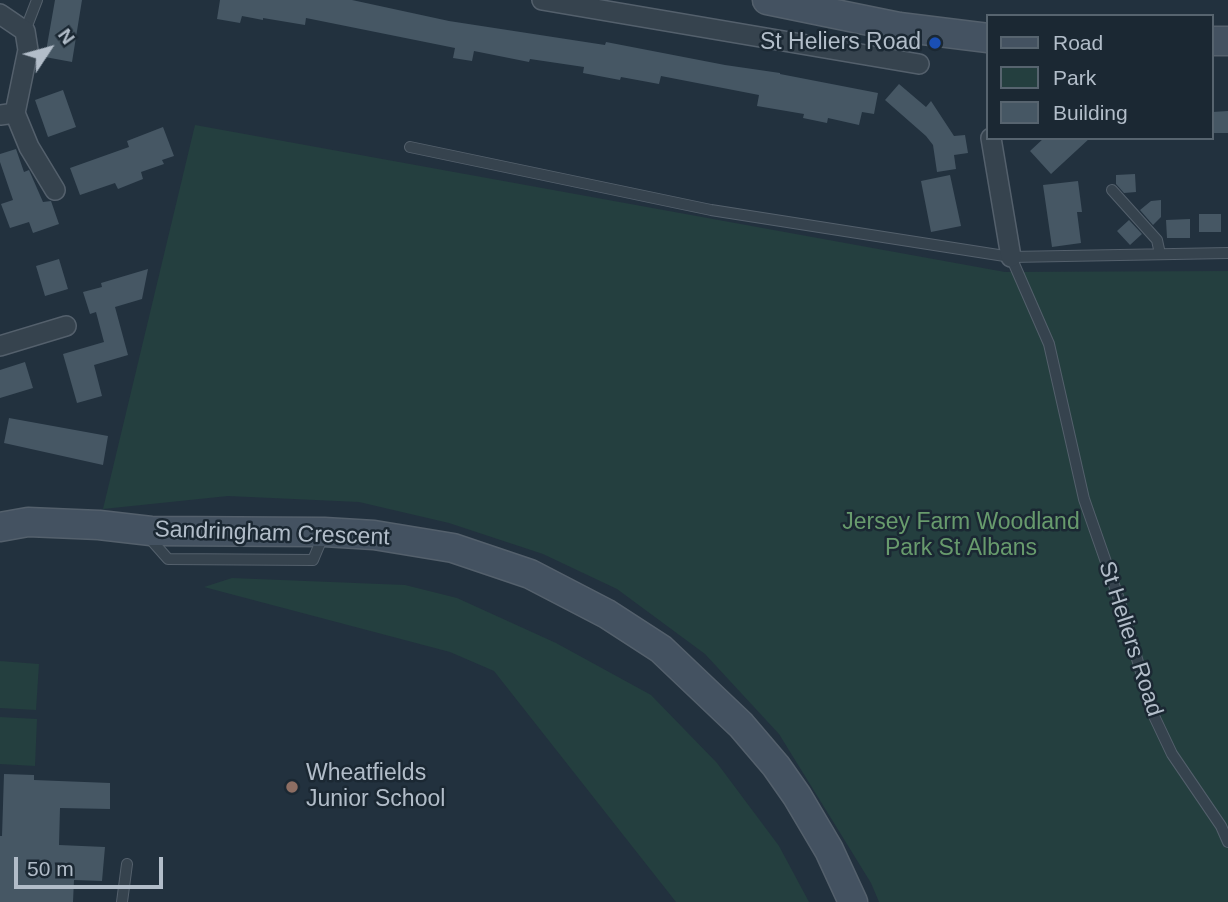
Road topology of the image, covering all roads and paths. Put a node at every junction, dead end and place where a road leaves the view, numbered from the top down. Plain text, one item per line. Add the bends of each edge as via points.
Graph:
1 (37, 0) edge
2 (542, 0) edge
3 (767, 0) edge
4 (0, 14) edge
5 (25, 31) junction
6 (986, 38) edge
7 (919, 64) dead end
8 (7, 114) edge
9 (991, 140) edge
10 (410, 147) dead end
11 (55, 190) dead end
12 (1112, 190) dead end
13 (1228, 253) edge
14 (1160, 254) junction
15 (1011, 257) junction
16 (66, 326) dead end
17 (0, 346) edge
18 (0, 527) edge
19 (1228, 842) edge
20 (127, 864) dead end
21 (122, 902) edge
22 (853, 902) edge

1 - 5 lane
2 - 7 street
3 - 6 street via 899,27
4 - 5 street
5 - 8 street via 29,50
8 - 11 street
9 - 15 street, St Heliers Road
10 - 15 lane via 711,210
12 - 14 lane via 1157,240
13 - 14 lane
14 - 15 lane
15 - 19 lane, St Heliers Road via 1049,344 1084,499 1154,716 1172,754
16 - 17 street
18 - 22 street, Sandringham Crescent via 28,522 151,531 374,535 453,548 573,594 660,649 741,725 776,766 823,839
20 - 21 lane

